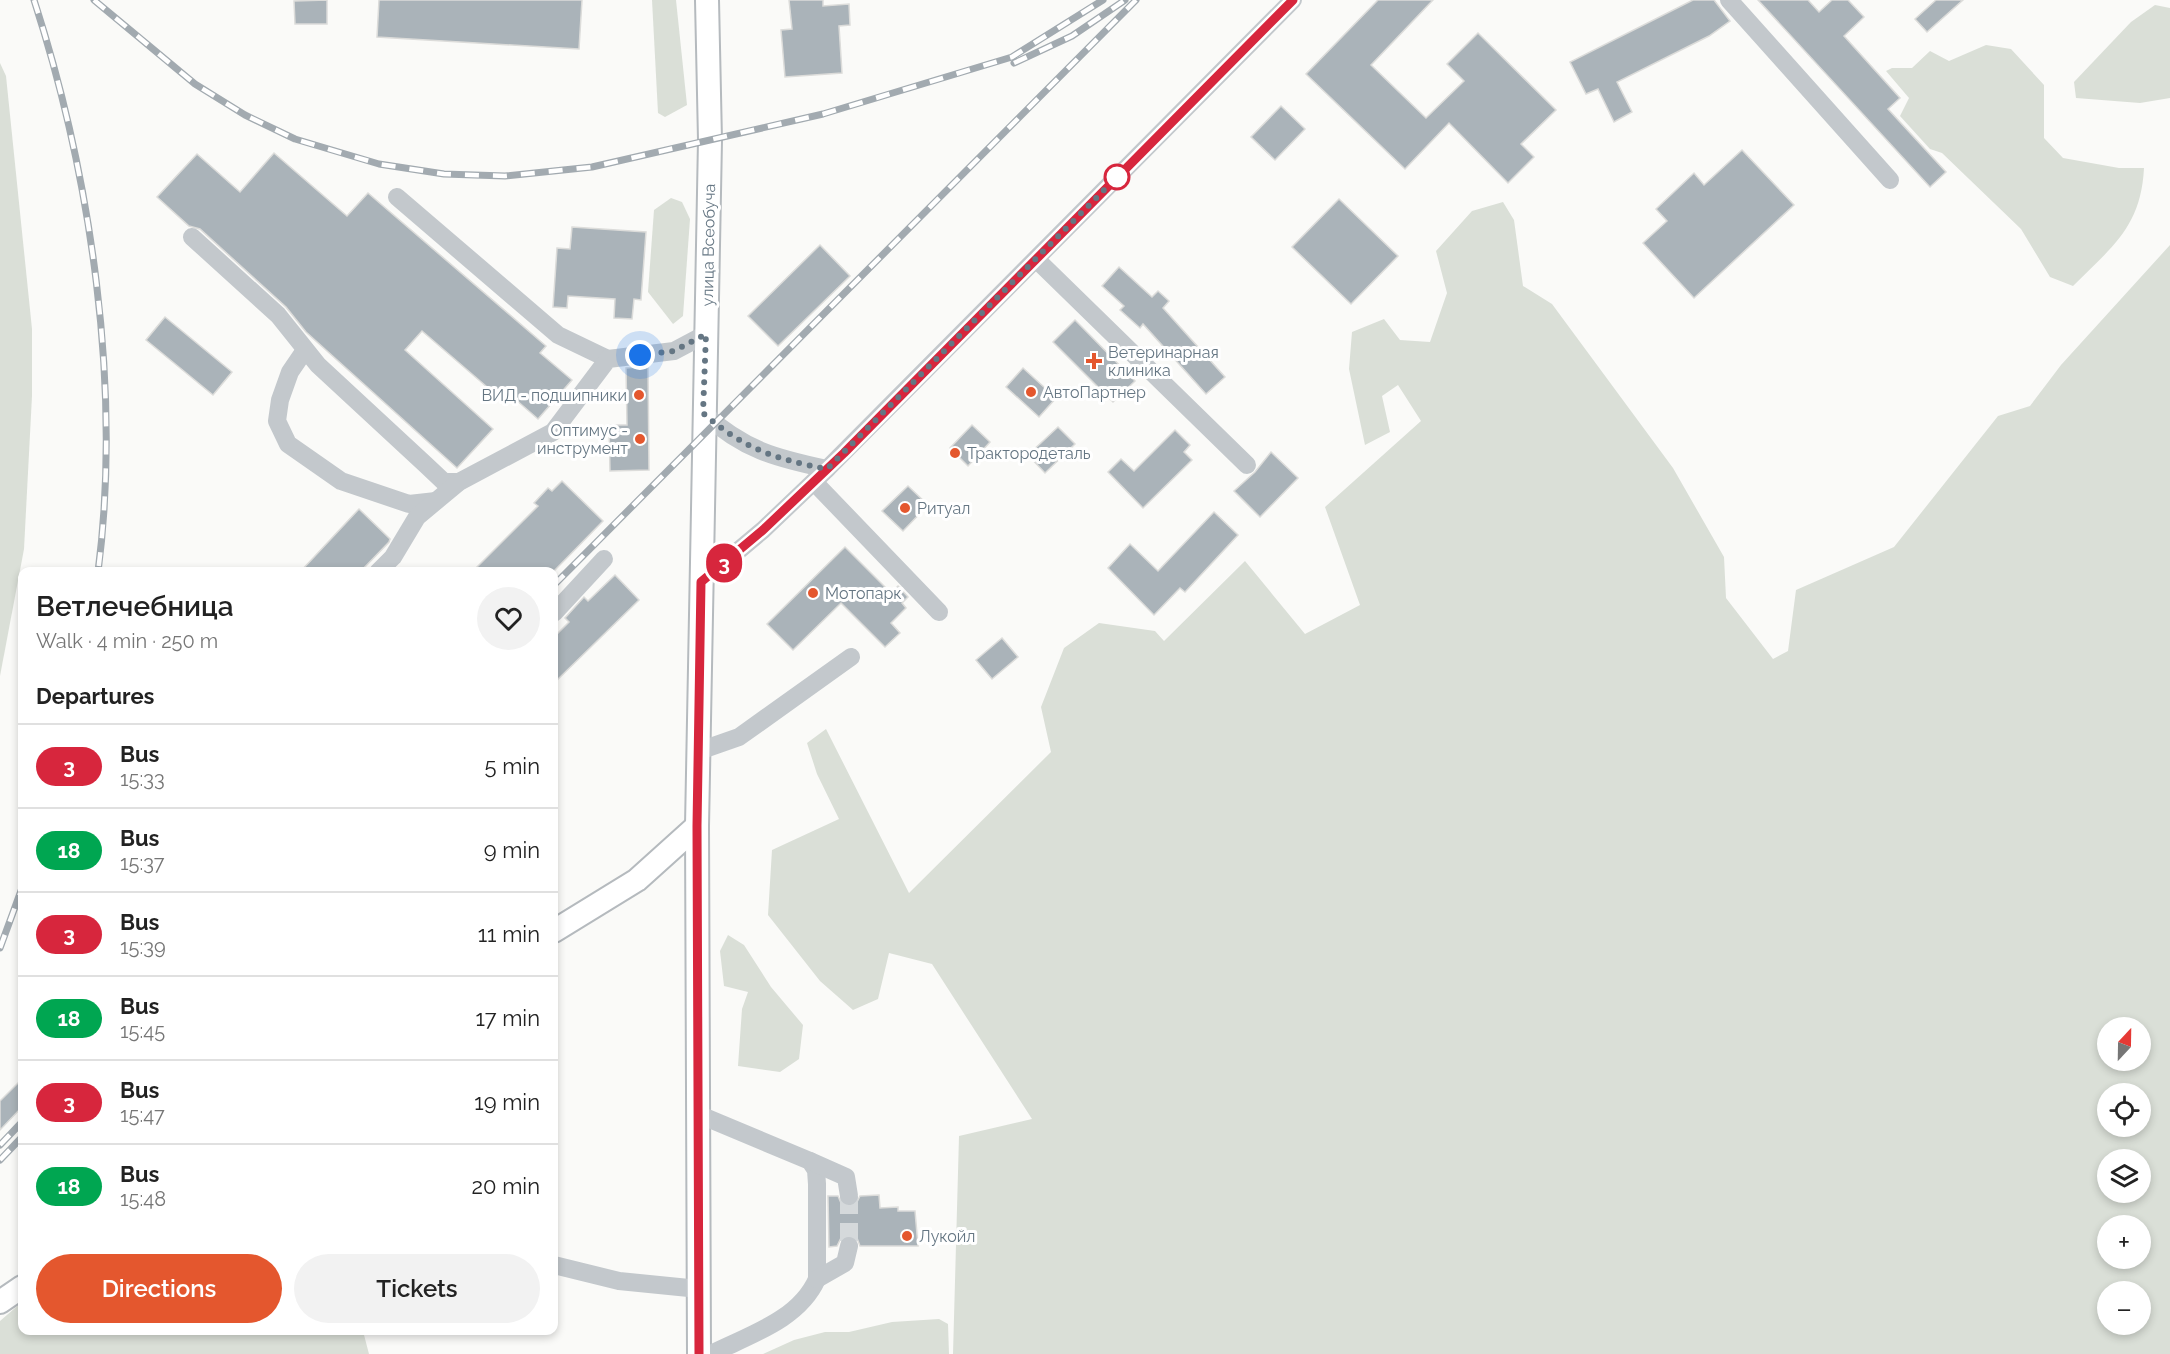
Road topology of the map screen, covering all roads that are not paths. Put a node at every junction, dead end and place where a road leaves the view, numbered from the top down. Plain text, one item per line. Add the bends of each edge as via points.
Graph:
1 (706, 0) edge
2 (1293, 0) edge
3 (1729, 0) edge
4 (1890, 180) dead end
5 (397, 197) dead end
6 (192, 237) dead end
7 (1036, 260) junction
8 (706, 334) junction
9 (305, 350) junction
10 (608, 358) junction
11 (703, 413) junction
12 (1247, 465) dead end
13 (827, 469) junction
14 (459, 482) junction
15 (814, 482) junction
16 (436, 501) junction
17 (604, 560) dead end
18 (394, 564) edge
19 (701, 582) junction
20 (558, 609) edge
21 (939, 612) dead end
22 (851, 657) dead end
23 (699, 751) junction
24 (697, 826) junction
25 (558, 929) edge
26 (700, 1115) junction
27 (810, 1161) junction
28 (849, 1196) tunnel mouth
29 (849, 1246) tunnel mouth
30 (558, 1266) edge
31 (817, 1279) junction
32 (699, 1289) junction
33 (18, 1290) edge
34 (0, 1302) edge
35 (699, 1354) edge
36 (711, 1354) edge

1 - 8 main road, улица Всеобуча via 710,140
2 - 7 street
3 - 4 street
5 - 10 street via 558,335
6 - 9 street via 278,315
7 - 12 street
7 - 13 street
8 - 10 street via 674,351
8 - 11 main road, улица Всеобуча
9 - 14 street via 444,482
9 - 16 street via 290,372 280,400 277,421 288,444 341,481 409,504
10 - 14 street via 553,432
11 - 13 street via 724,433 763,454
11 - 19 main road, улица Всеобуча
13 - 15 street
14 - 16 street
15 - 19 street
15 - 21 street
16 - 18 street via 417,517
17 - 20 street
19 - 23 main road, улица Всеобуча
22 - 23 street via 739,737
23 - 24 main road, улица Всеобуча
24 - 25 main road via 638,880
24 - 26 main road, улица Всеобуча
26 - 27 street
26 - 32 main road, улица Всеобуча
27 - 28 street via 846,1177
27 - 31 street via 816,1170
29 - 31 street via 845,1263
30 - 32 street via 619,1281
31 - 36 street via 806,1300 792,1312
32 - 35 main road, улица Всеобуча
33 - 34 main road

